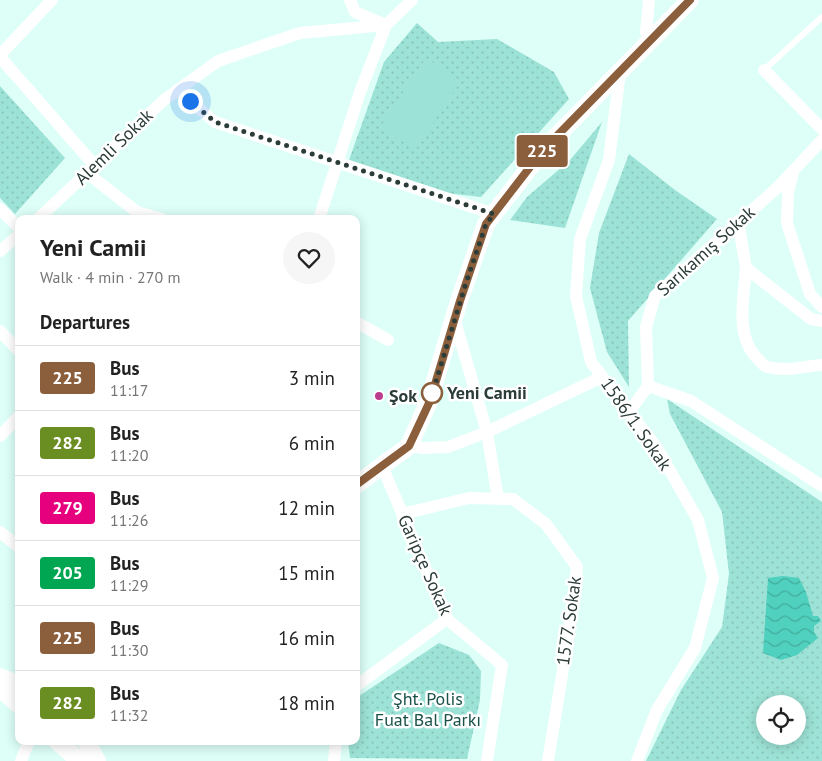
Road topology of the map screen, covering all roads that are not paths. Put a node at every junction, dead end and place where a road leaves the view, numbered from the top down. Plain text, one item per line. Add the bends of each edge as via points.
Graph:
1 (52, 0) edge
2 (350, 0) edge
3 (412, 0) edge
4 (649, 0) edge
5 (690, 0) edge
6 (822, 17) edge
7 (386, 25) junction
8 (650, 42) junction
9 (0, 56) edge
10 (764, 70) joint
11 (620, 72) junction
12 (177, 90) junction
13 (822, 129) edge
14 (822, 140) edge
15 (337, 162) junction
16 (91, 170) junction
17 (794, 170) junction
18 (0, 208) edge
19 (494, 214) junction
20 (42, 215) edge
21 (148, 215) edge
22 (320, 215) edge
23 (738, 221) junction
24 (15, 224) edge
25 (15, 238) edge
26 (0, 251) edge
27 (746, 268) junction
28 (822, 307) edge
29 (454, 318) junction
30 (822, 321) edge
31 (360, 324) edge
32 (0, 331) edge
33 (388, 340) dead end
34 (15, 347) edge
35 (822, 364) edge
36 (602, 377) junction
37 (648, 386) junction
38 (629, 412) junction
39 (15, 420) edge
40 (487, 432) junction
41 (0, 436) edge
42 (409, 446) junction
43 (382, 466) junction
44 (360, 483) edge
45 (822, 486) edge
46 (498, 499) junction
47 (402, 514) junction
48 (0, 532) edge
49 (15, 544) edge
50 (447, 619) junction
51 (0, 677) edge
52 (15, 683) edge
53 (360, 683) edge
54 (0, 688) edge
55 (15, 701) edge
56 (27, 745) edge
57 (62, 745) edge
58 (88, 745) edge
59 (336, 745) edge
60 (21, 761) edge
61 (80, 761) edge
62 (97, 761) edge
63 (334, 761) edge
64 (487, 761) edge
65 (548, 761) edge
66 (637, 761) edge

1 - 9 street
2 - 7 street via 355,12
3 - 7 street
4 - 8 street via 646,32
5 - 8 main road
6 - 10 lane
7 - 12 street, Alemli Sokak via 300,33 218,61
7 - 15 street
8 - 11 main road
9 - 16 street
10 - 13 street
11 - 19 main road via 544,149
11 - 36 street, 1586/1. Sokak via 609,160 580,239 576,296 591,362
12 - 15 street via 215,122
12 - 16 street, Alemli Sokak
14 - 17 street, Sarıkamış Sokak
15 - 19 street
15 - 22 street
16 - 20 street, Alemli Sokak
16 - 21 street via 137,212
17 - 23 street, Sarıkamış Sokak
17 - 28 street via 788,192 787,223 810,294
18 - 24 street
19 - 29 main road via 486,224
23 - 27 street
23 - 37 street, Sarıkamış Sokak via 655,296 646,327
25 - 26 street
27 - 30 street via 811,319
27 - 35 street via 743,326 745,340 752,352 766,367 780,369
29 - 40 street
29 - 42 main road via 430,401
31 - 33 street
32 - 34 street
36 - 38 street, 1586/1. Sokak
36 - 40 street
37 - 38 street
37 - 45 street via 691,401
38 - 66 street, 1586/1. Sokak via 657,448 698,520 713,578 695,648 656,710
39 - 41 street
40 - 42 street via 448,447
40 - 46 street
42 - 43 main road
43 - 44 main road
43 - 47 street, Garipçe Sokak
46 - 47 street, 1577. Sokak via 469,498
46 - 65 street, 1577. Sokak via 513,499 546,524 577,567 570,632
47 - 50 street, Garipçe Sokak
48 - 49 street
50 - 53 street
50 - 64 street, Garipçe Sokak via 502,665
51 - 52 main road
54 - 55 main road
56 - 60 street
57 - 61 main road
58 - 62 main road
59 - 63 street

